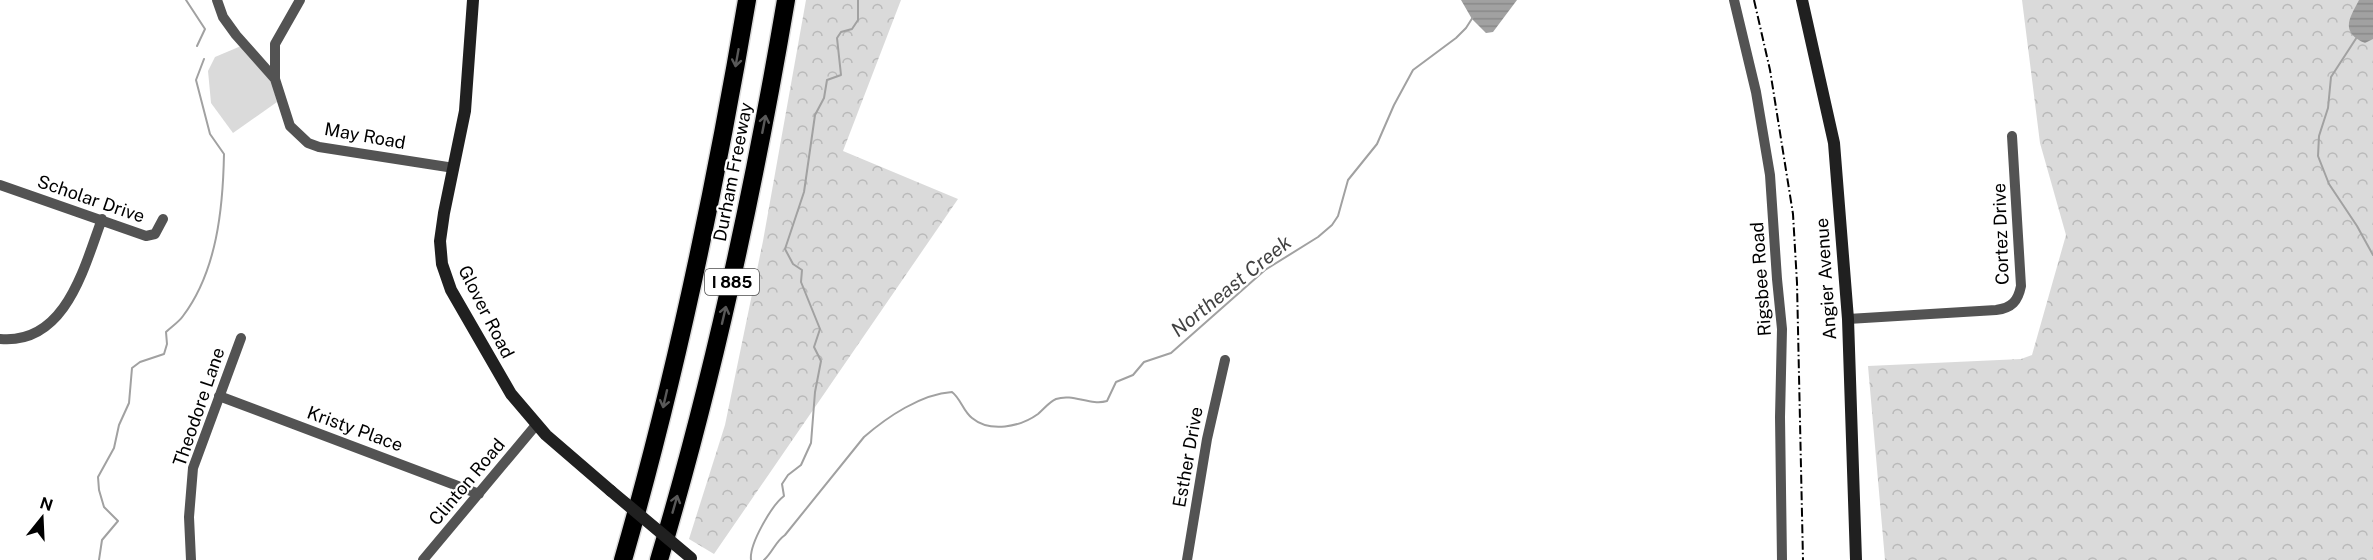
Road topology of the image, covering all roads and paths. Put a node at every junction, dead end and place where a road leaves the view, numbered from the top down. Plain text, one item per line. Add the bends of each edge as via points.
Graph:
1 (217, 0) edge
2 (300, 0) edge
3 (472, 0) edge
4 (747, 0) edge
5 (786, 0) edge
6 (1734, 0) edge
7 (1802, 0) edge
8 (275, 44) junction
9 (255, 55) junction
10 (275, 79) junction
11 (2012, 136) dead end
12 (454, 168) junction
13 (0, 185) edge
14 (102, 219) junction
15 (163, 219) dead end
16 (1848, 319) junction
17 (241, 338) dead end
18 (0, 339) edge
19 (1225, 360) dead end
20 (219, 396) junction
21 (537, 426) junction
22 (479, 494) junction
23 (692, 559) edge
24 (191, 560) edge
25 (423, 560) edge
26 (623, 560) edge
27 (659, 560) edge
28 (1187, 560) edge
29 (1782, 560) edge
30 (1856, 560) edge

1 - 9 street via 223,17
2 - 8 street
3 - 12 street, Glover Road via 465,111
4 -> 26 highway, Durham Freeway / I 885 via 691,290
27 -> 5 highway, Durham Freeway / I 885 via 728,299
6 - 29 street, Rigsbee Road via 1763,127 1772,187 1782,329
7 - 16 street, Angier Avenue via 1834,143
8 - 9 street
8 - 10 street
9 - 10 street
10 - 12 street, May Road via 290,126 308,142
11 - 16 street, Cortez Drive via 2021,286 2010,307
12 - 21 street, Glover Road via 440,241 444,273 495,370
13 - 14 street, Scholar Drive
14 - 15 street, Scholar Drive via 146,236 155,234
14 - 18 street via 62,312 35,333
16 - 30 street, Angier Avenue
17 - 20 street, Theodore Lane
19 - 28 street, Esther Drive
20 - 22 street, Kristy Place
20 - 24 street, Theodore Lane via 194,468 189,517
21 - 22 street, Clinton Road
21 - 23 street, Glover Road, bridge
22 - 25 street, Clinton Road

